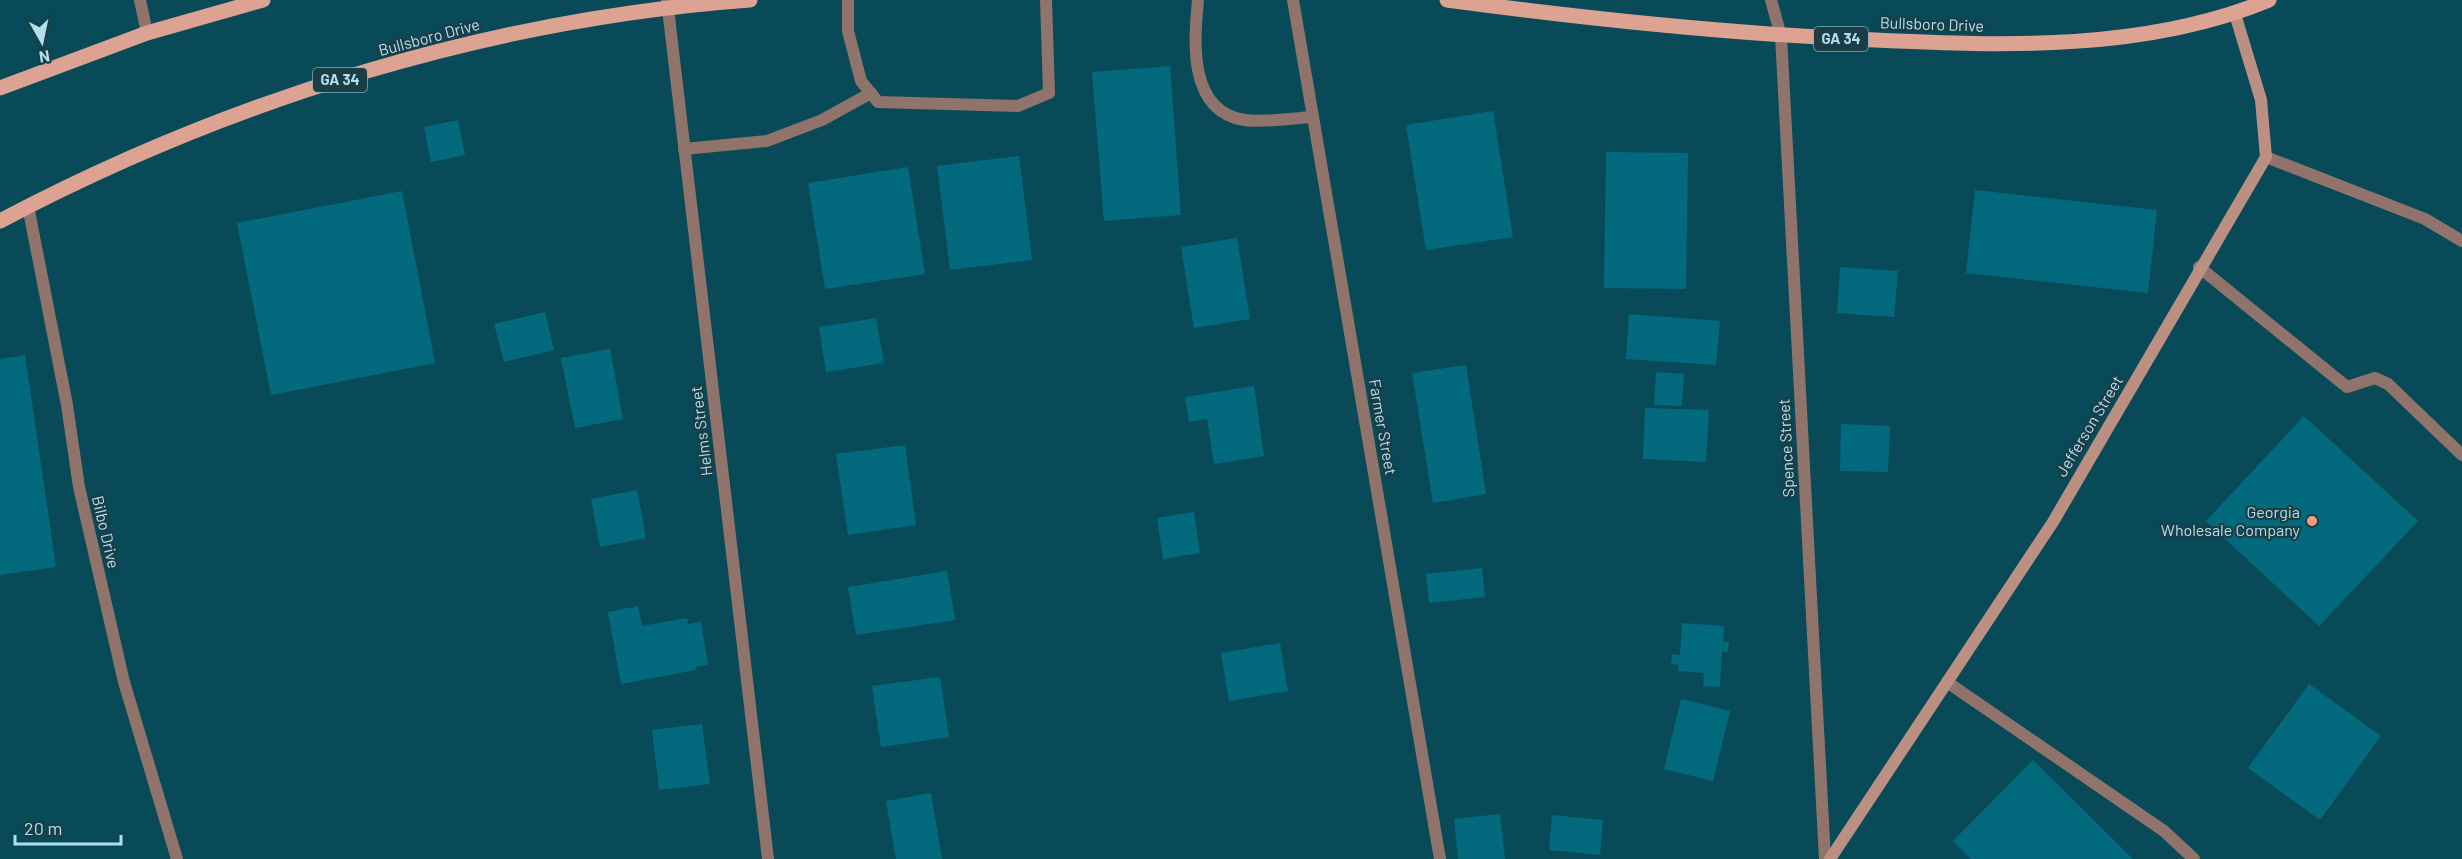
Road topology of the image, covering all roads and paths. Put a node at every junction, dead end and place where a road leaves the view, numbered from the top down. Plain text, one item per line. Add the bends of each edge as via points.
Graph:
1 (140, 0) edge
2 (263, 0) edge
3 (750, 0) edge
4 (848, 0) edge
5 (1046, 0) edge
6 (1198, 0) edge
7 (1293, 0) edge
8 (1447, 0) edge
9 (1452, 0) edge
10 (1772, 0) edge
11 (2269, 0) edge
12 (667, 3) edge
13 (2235, 14) junction
14 (147, 33) junction
15 (1781, 36) junction
16 (0, 88) edge
17 (871, 93) junction
18 (1313, 117) junction
19 (684, 149) junction
20 (2266, 157) junction
21 (28, 206) junction
22 (0, 221) edge
23 (2462, 241) edge
24 (2199, 267) junction
25 (2462, 455) edge
26 (1947, 682) junction
27 (177, 859) edge
28 (768, 859) edge
29 (1440, 859) edge
30 (1825, 859) edge
31 (1830, 859) edge
32 (2194, 859) edge

1 - 14 street
2 - 14 main road
3 - 12 main road, Bullsboro Drive / GA 34
4 - 17 street via 848,31 861,81
5 - 17 street via 1049,93 1018,106 878,102
6 - 18 street via 1195,52 1200,81 1215,108 1243,120
7 - 18 street, Farmer Street
8 - 9 main road, Bullsboro Drive / GA 34
9 - 15 main road, Bullsboro Drive / GA 34
10 - 15 street, Spence Street
11 - 13 main road, GA 34
12 - 19 street, Helms Street
12 - 21 main road, Bullsboro Drive / GA 34 via 490,39 316,87 162,145
13 - 15 main road, Bullsboro Drive / GA 34 via 2152,31 2027,44
13 - 20 street via 2261,100
14 - 16 main road
15 - 30 street, Spence Street
17 - 19 street via 822,120 767,141
18 - 29 street, Farmer Street
19 - 28 street, Helms Street
20 - 23 street via 2425,219
20 - 24 street, Jefferson Street via 2239,208
21 - 22 main road, Bullsboro Drive / GA 34
21 - 27 street, Bilbo Drive via 79,487 124,682
24 - 25 street via 2347,387 2375,378 2388,384
24 - 26 street, Jefferson Street via 2165,333 2053,522
26 - 31 street, Jefferson Street
26 - 32 street via 2164,831

